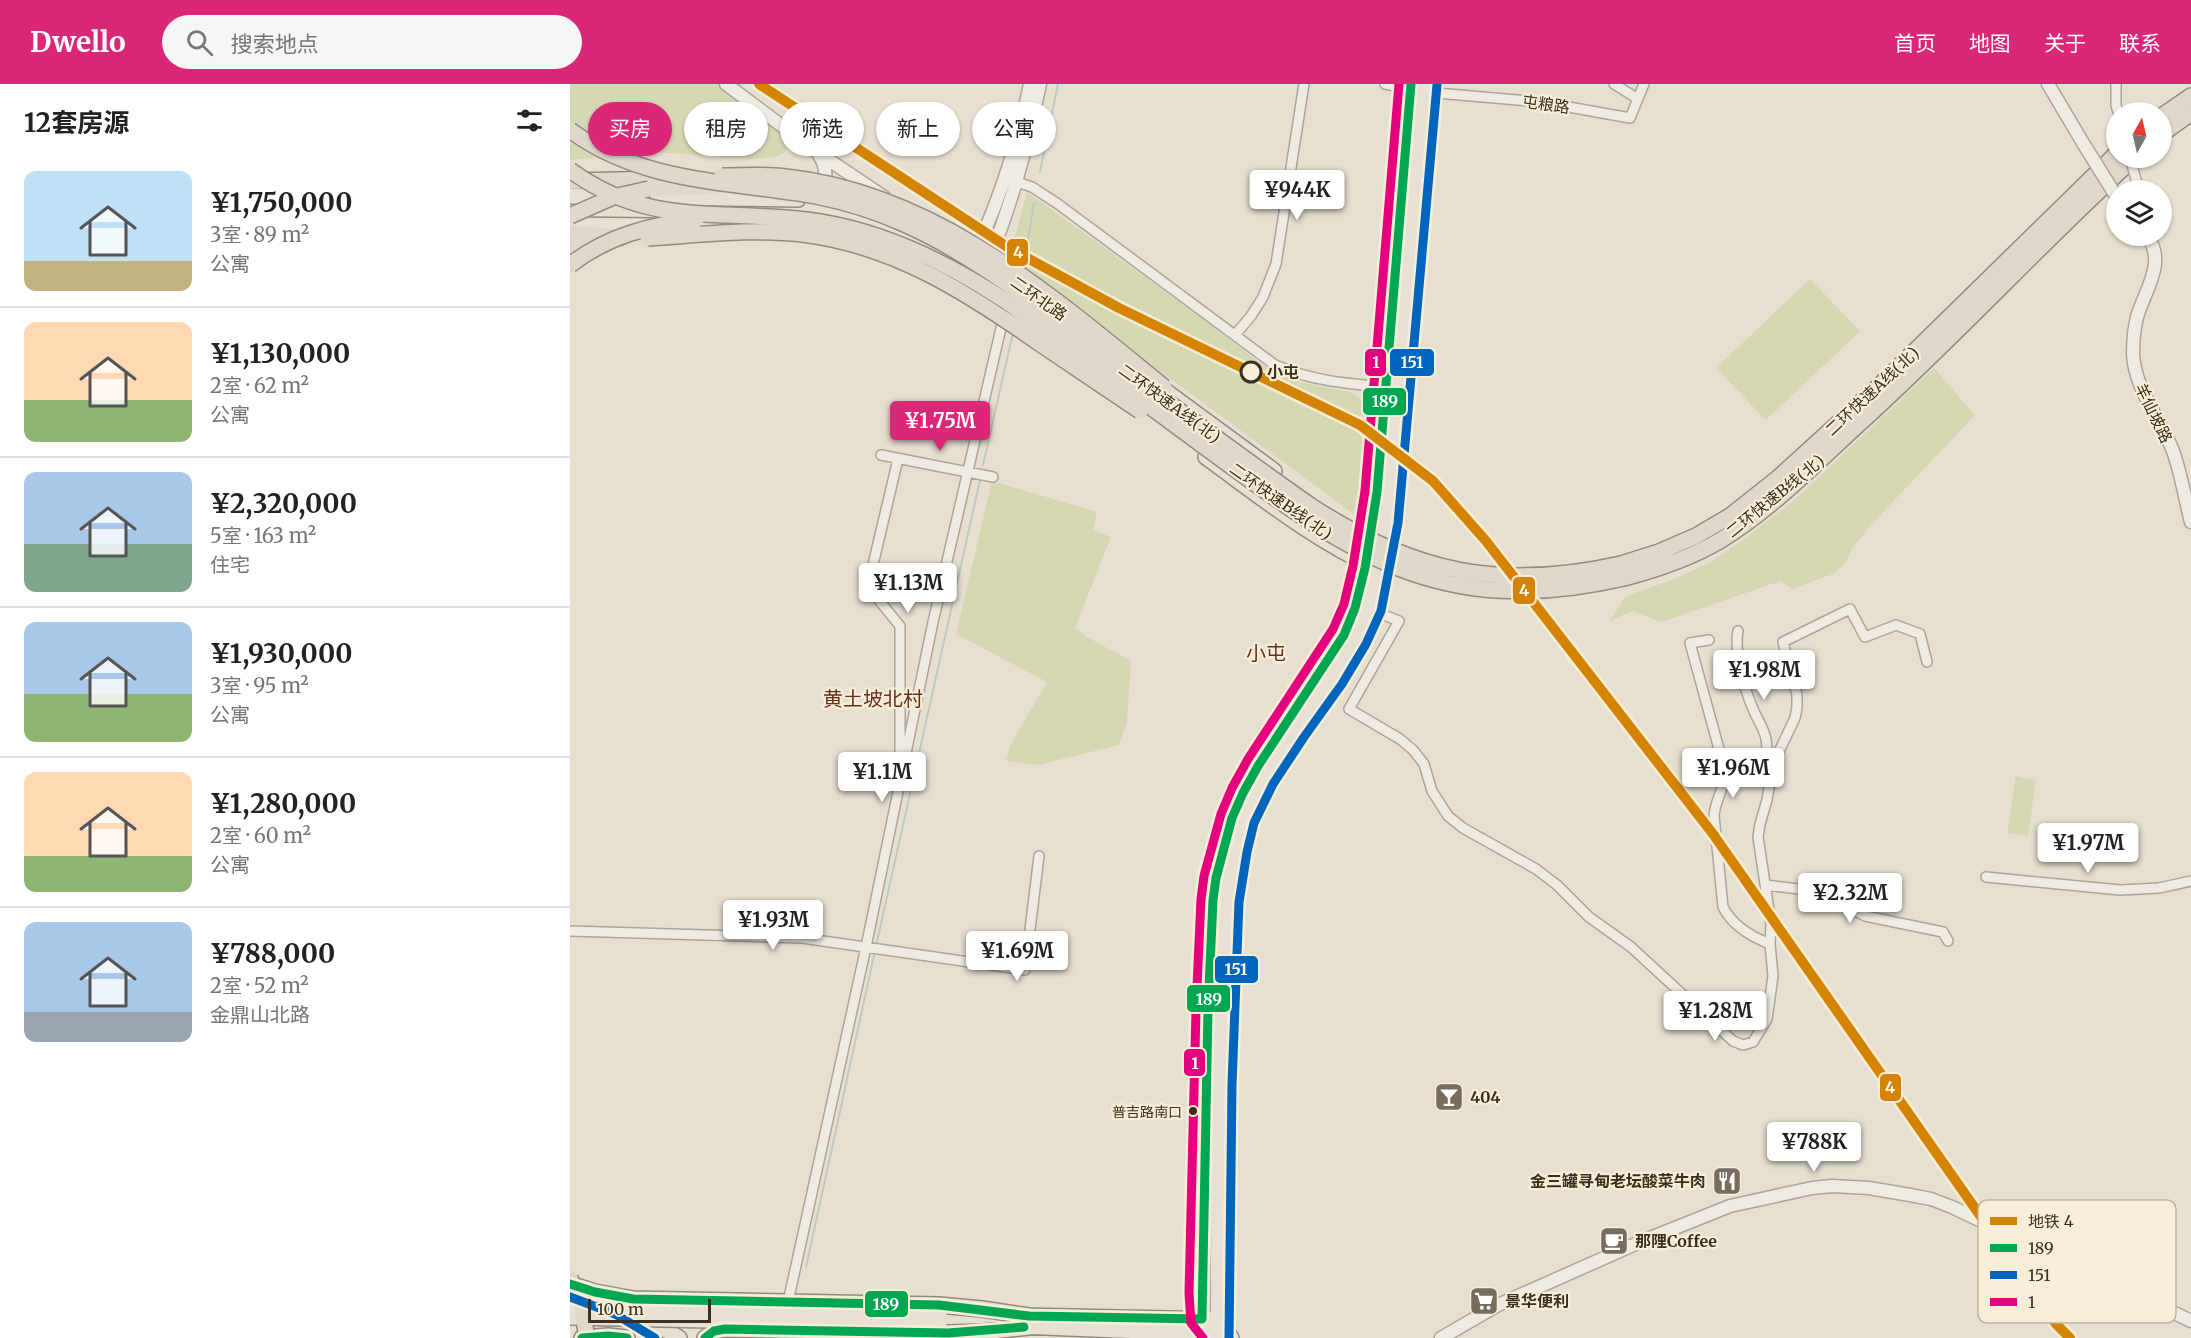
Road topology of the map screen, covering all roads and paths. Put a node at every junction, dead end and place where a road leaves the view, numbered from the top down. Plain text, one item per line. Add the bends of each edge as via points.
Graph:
1 (726, 84) edge
2 (1030, 84) edge
3 (1040, 84) edge
4 (1304, 84) edge
5 (1385, 84) edge
6 (1614, 84) edge
7 (1644, 84) edge
8 (2048, 84) edge
9 (2116, 84) edge
10 (1418, 88) edge
11 (2191, 96) edge
12 (1638, 99) junction
13 (2117, 102) edge
14 (2172, 109) edge
15 (2191, 113) edge
16 (780, 124) edge
17 (2172, 127) edge
18 (570, 130) edge
19 (819, 156) edge
20 (823, 156) edge
21 (2106, 164) edge
22 (2122, 168) edge
23 (570, 170) edge
24 (2106, 180) edge
25 (570, 181) edge
26 (1017, 182) junction
27 (764, 189) junction
28 (570, 196) edge
29 (805, 200) junction
30 (570, 216) edge
31 (762, 218) junction
32 (570, 225) edge
33 (570, 233) edge
34 (612, 237) junction
35 (2154, 246) edge
36 (570, 249) edge
37 (977, 258) junction
38 (570, 265) edge
39 (962, 282) junction
40 (975, 290) junction
41 (1005, 309) junction
42 (1235, 335) junction
43 (1387, 387) junction
44 (881, 455) dead end
45 (898, 459) junction
46 (967, 471) junction
47 (993, 477) dead end
48 (1307, 512) junction
49 (2191, 522) edge
50 (1377, 536) junction
51 (1371, 566) junction
52 (1622, 571) junction
53 (1369, 609) junction
54 (1738, 631) dead end
55 (1709, 640) dead end
56 (1927, 662) dead end
57 (899, 698) junction
58 (917, 698) junction
59 (1771, 774) junction
60 (900, 775) dead end
61 (1039, 856) dead end
62 (1986, 877) dead end
63 (2191, 881) edge
64 (1766, 885) junction
65 (570, 931) edge
66 (1948, 941) dead end
67 (1770, 944) junction
68 (870, 948) junction
69 (1978, 1219) edge
70 (570, 1278) edge
71 (570, 1284) edge
72 (595, 1292) junction
73 (739, 1301) junction
74 (788, 1302) junction
75 (570, 1306) edge
76 (2176, 1314) edge
77 (570, 1317) edge
78 (939, 1319) junction
79 (1202, 1319) junction
80 (1029, 1321) junction
81 (2191, 1321) edge
82 (740, 1329) junction
83 (1221, 1332) edge
84 (582, 1338) edge
85 (587, 1338) edge
86 (627, 1338) edge
87 (679, 1338) edge
88 (705, 1338) edge
89 (1441, 1338) edge

1 - 16 street
2 - 37 street via 1008,172
3 - 26 street
4 - 42 street via 1276,264 1263,297
5 - 10 street, 屯粮路
6 - 12 street
7 - 12 street, 屯粮路
8 - 24 street, bridge
9 - 13 street
10 - 12 street, 屯粮路 via 1540,102 1630,118
10 - 43 main road
10 - 50 main road via 1386,522
11 - 14 highway
15 - 17 highway
18 - 27 highway, bridge via 608,154 642,167
19 - 29 street via 824,162 825,179 818,194
20 - 37 street
21 - 52 highway, 二环快速A线(北) via 1878,387 1778,478 1705,532
22 - 52 highway, 二环快速B线(北) via 1888,398 1788,489 1703,550 1664,566
23 - 31 highway, bridge via 608,193 647,207
25 - 48 highway, bridge via 764,176 803,179 857,191 927,218 1043,291
26 - 37 street
26 - 42 street via 1058,204
27 - 30 highway, bridge via 649,189 613,197
27 - 48 highway, 二环快速A线(北), bridge via 818,196 870,210 956,251 1027,298
28 - 29 main road, 二环北路
29 - 37 main road, 二环北路 via 881,215
31 - 38 highway, bridge via 696,220 648,228 608,241
31 - 48 highway, 二环快速B线(北), bridge via 806,220 853,229 906,246 963,274
32 - 39 main road, 二环北路 via 819,231 889,249
33 - 34 highway
34 - 36 highway
34 - 48 highway, bridge via 790,233 850,243 900,260 996,312 1106,388
35 - 49 street, 羊仙坡路 via 2156,262 2137,318 2133,355 2138,379 2173,451
37 - 39 street
37 - 40 street
37 - 50 main road, 二环北路 via 1038,297 1300,490
39 - 40 main road, 二环北路
40 - 41 main road, 二环北路
41 - 46 street
41 - 51 main road, 二环北路 via 1284,514
42 - 43 street via 1275,365 1296,374
43 - 50 main road
44 - 45 street
45 - 46 street
45 - 57 street via 872,569 878,599 900,626
46 - 47 street
46 - 58 street
48 - 52 highway, 二环快速B线(北), bridge via 1346,545 1415,575 1451,584 1525,591 1584,586
50 - 51 main road
51 - 53 main road
51 - 79 main road via 1344,634 1243,793 1216,878 1208,1010
53 - 67 street via 1399,621 1349,709 1413,750 1424,764 1432,791 1448,816 1557,885 1733,1041 1743,1045 1753,1042 1767,1019 1773,976
53 - 83 main road via 1332,678 1263,777 1234,849 1227,901 1220,1084
54 - 59 street via 1737,650 1753,710 1766,739
55 - 67 street via 1689,643 1725,771 1714,816 1723,907 1749,935
56 - 59 street via 1920,634 1896,625 1865,637 1850,609 1783,642 1797,708
57 - 58 street
57 - 60 street
58 - 68 street
59 - 64 street via 1758,837
61 - 68 street via 1025,970
62 - 63 street via 2120,890
64 - 66 street via 1815,891 1864,916 1943,933
64 - 67 street
65 - 68 street via 802,938
68 - 74 street
69 - 89 street via 1931,1199 1833,1186 1730,1206 1694,1218 1498,1305
70 - 85 highway, bridge via 581,1303
71 - 72 main road
72 - 73 main road via 633,1299
72 - 87 main road
73 - 74 main road
73 - 82 main road via 730,1314 732,1323
74 - 80 main road via 948,1306
75 - 78 main road, bridge
76 - 81 street
77 - 78 main road, bridge
78 - 80 main road
79 - 80 main road
79 - 83 main road
80 - 82 main road via 991,1332 948,1334
80 - 83 main road
82 - 88 main road via 717,1330
84 - 86 main road

